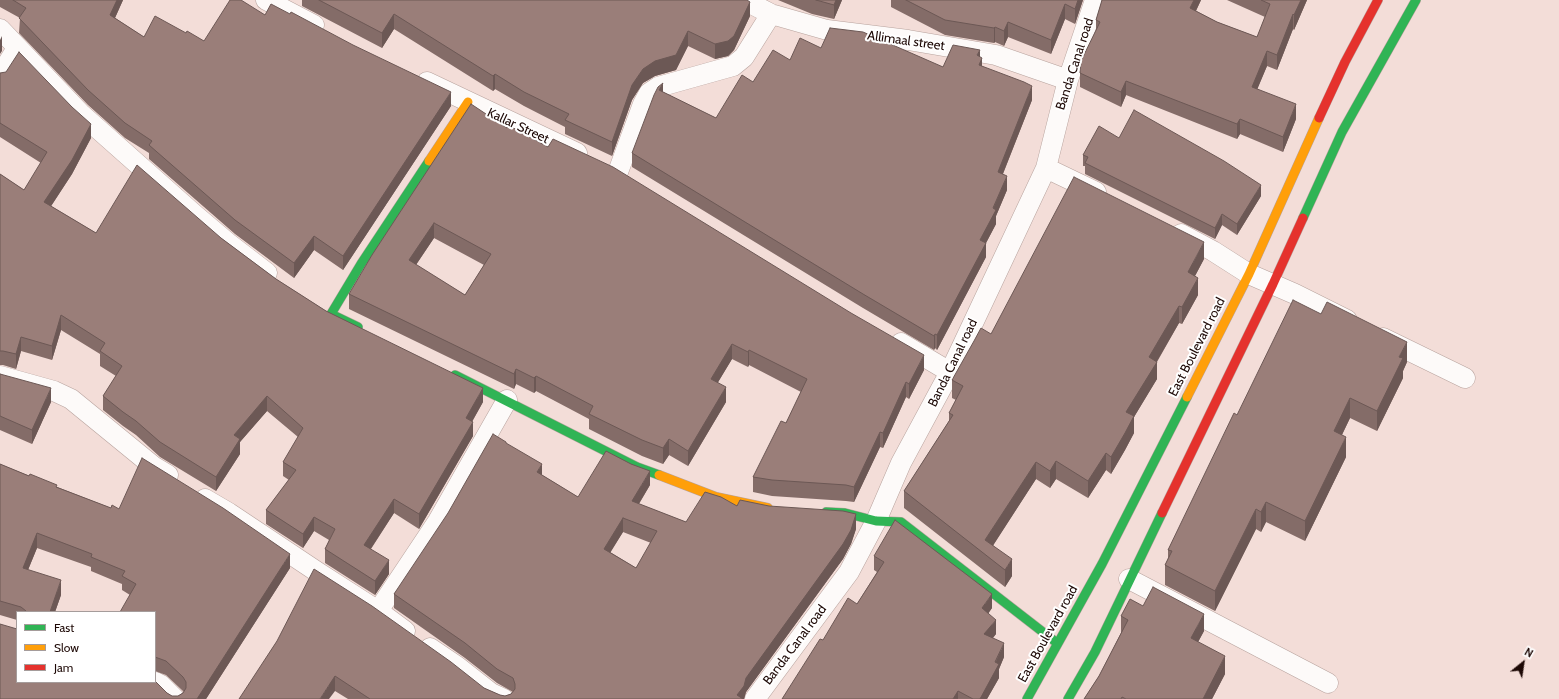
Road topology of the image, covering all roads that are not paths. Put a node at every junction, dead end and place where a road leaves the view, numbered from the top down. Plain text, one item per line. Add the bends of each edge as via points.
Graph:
1 (266, 0) edge
2 (744, 0) edge
3 (1095, 0) edge
4 (1378, 0) edge
5 (1416, 0) edge
6 (772, 14) junction
7 (0, 29) edge
8 (330, 34) edge
9 (17, 48) junction
10 (413, 75) edge
11 (0, 76) edge
12 (1068, 80) junction
13 (468, 102) junction
14 (1046, 168) junction
15 (1115, 201) edge
16 (1163, 225) edge
17 (1249, 274) junction
18 (283, 284) edge
19 (1272, 284) junction
20 (313, 303) edge
21 (331, 314) junction
22 (365, 331) edge
23 (884, 334) edge
24 (450, 372) edge
25 (950, 372) junction
26 (0, 376) edge
27 (1465, 378) dead end
28 (507, 400) junction
29 (777, 508) edge
30 (815, 511) edge
31 (876, 521) junction
32 (1130, 579) junction
33 (378, 610) junction
34 (1057, 643) junction
35 (156, 682) edge
36 (1328, 683) dead end
37 (175, 699) edge
38 (504, 699) edge
39 (755, 699) edge
40 (1027, 699) edge
41 (1068, 699) edge

1 - 8 street
2 - 6 street, Allimaal street
3 - 12 street, Banda Canal road
4 - 17 main road, East Boulevard road via 1345,62
5 - 19 main road via 1342,132
6 - 12 street, Allimaal street via 827,30 996,55
6 - 13 street, Kallar Street via 744,57 733,66 658,87 650,93 612,170
7 - 9 street
9 - 11 street
9 - 18 street via 80,113 143,169 223,238
10 - 13 street, Kallar Street
12 - 14 street, Banda Canal road
13 - 21 main road
14 - 15 street
14 - 25 street, Banda Canal road
16 - 17 street via 1213,251
17 - 19 street
17 - 34 main road, East Boulevard road via 1102,564
19 - 27 street
19 - 32 main road
20 - 21 street
21 - 22 main road
23 - 25 street
24 - 28 main road
25 - 31 street, Banda Canal road via 901,463
26 - 33 street via 54,391 71,399 153,466
28 - 29 main road via 637,467 716,497
28 - 33 street via 438,521
30 - 31 main road via 845,513
31 - 34 main road via 901,522
31 - 39 street, Banda Canal road via 849,572
32 - 36 street
32 - 41 main road
33 - 38 street via 491,693
34 - 40 main road, East Boulevard road
35 - 37 street

